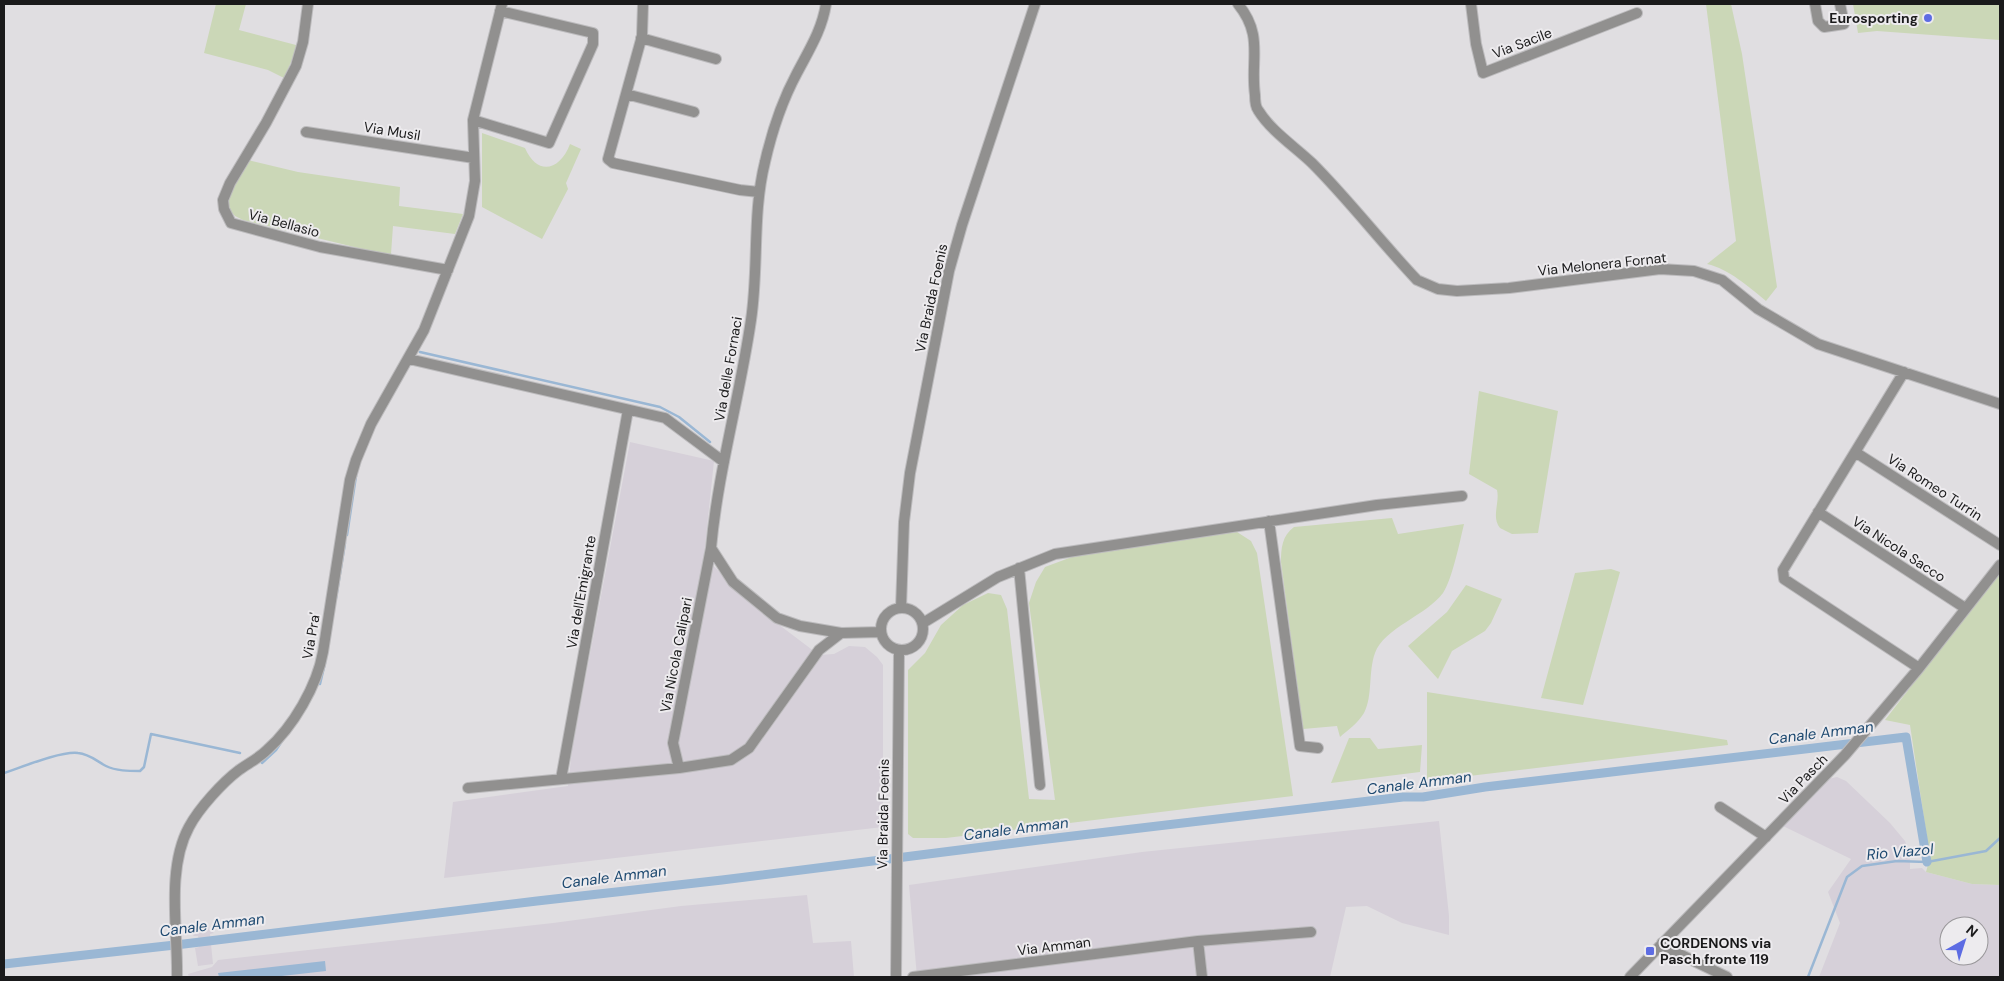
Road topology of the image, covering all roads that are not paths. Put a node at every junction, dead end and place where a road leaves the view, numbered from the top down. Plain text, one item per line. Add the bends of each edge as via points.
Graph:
1 (308, 4) edge
2 (644, 4) edge
3 (826, 4) edge
4 (1035, 4) edge
5 (1238, 4) edge
6 (1471, 4) edge
7 (1815, 4) edge
8 (1840, 4) edge
9 (501, 7) edge
10 (1637, 13) dead end
11 (641, 38) junction
12 (716, 60) dead end
13 (626, 94) junction
14 (694, 112) dead end
15 (473, 120) junction
16 (306, 132) dead end
17 (474, 158) junction
18 (759, 192) junction
19 (448, 270) junction
20 (409, 359) junction
21 (1904, 372) junction
22 (2000, 404) edge
23 (628, 410) junction
24 (1855, 452) junction
25 (724, 462) junction
26 (1462, 496) dead end
27 (1818, 512) junction
28 (1269, 521) junction
29 (2000, 545) edge
30 (711, 548) junction
31 (2000, 565) edge
32 (1019, 568) junction
33 (901, 608) junction
34 (1966, 608) junction
35 (922, 623) junction
36 (881, 632) junction
37 (841, 633) junction
38 (899, 651) junction
39 (1919, 668) junction
40 (1318, 748) dead end
41 (679, 768) junction
42 (560, 779) junction
43 (1040, 785) dead end
44 (468, 788) dead end
45 (1720, 806) dead end
46 (1766, 836) junction
47 (1311, 932) dead end
48 (1198, 941) junction
49 (1662, 944) junction
50 (177, 977) edge
51 (896, 977) edge
52 (913, 977) edge
53 (1202, 977) edge
54 (1630, 977) edge
55 (1728, 977) edge

1 - 19 street, Via Bellasio via 296,66 223,200 231,223 320,247
2 - 11 street
3 - 18 street, Via delle Fornaci via 820,32 779,112
4 - 33 street, Via Braida Foenis via 949,272 910,473 904,522
5 - 21 street, Via Melonera Fornat via 1253,28 1256,108 1313,164 1417,280 1438,289 1457,291 1508,288 1660,269 1694,271 1722,280 1758,310 1818,344
6 - 10 street, Via Sacile via 1483,73
7 - 8 street via 1818,21 1824,27 1844,24
9 - 15 street
9 - 15 street via 593,33 593,44 548,143
11 - 12 street
11 - 13 street
13 - 14 street
13 - 18 street via 608,159 613,163
15 - 17 street
16 - 17 street, Via Musil
17 - 19 street via 473,202
18 - 25 street, Via delle Fornaci via 751,319
19 - 20 street, Via Pra'
20 - 23 street
20 - 50 street, Via Pra' via 371,424 350,480 316,679 281,736 224,783 189,826 180,847 174,909
21 - 22 street, Via Melonera Fornat
21 - 24 street
23 - 25 street via 665,418
23 - 42 street, Via dell'Emigrante
24 - 27 street
24 - 29 street, Via Romeo Turrin
25 - 30 street, Via delle Fornaci
26 - 28 street
27 - 34 street, Via Nicola Sacco
27 - 39 street via 1783,570 1784,579
28 - 32 street via 1055,554
28 - 40 street via 1300,746
30 - 37 street via 733,582 777,618 800,626
30 - 41 street, Via Nicola Calipari via 673,743
31 - 34 street, Via Pasch
32 - 35 street via 998,577
32 - 43 street
33 - 35 street via 913,611
33 - 36 street via 888,614 881,624
34 - 39 street, Via Pasch
35 - 38 street via 920,642 911,649
36 - 37 street
36 - 38 street via 887,644
37 - 41 street via 819,650 749,748 731,760
38 - 51 street, Via Braida Foenis
39 - 46 street, Via Pasch via 1845,755
41 - 42 street
42 - 44 street
45 - 46 street
46 - 49 street, Via Pasch
47 - 48 street, Via Amman
48 - 52 street, Via Amman
48 - 53 street
49 - 54 street, Via Pasch
49 - 55 street

